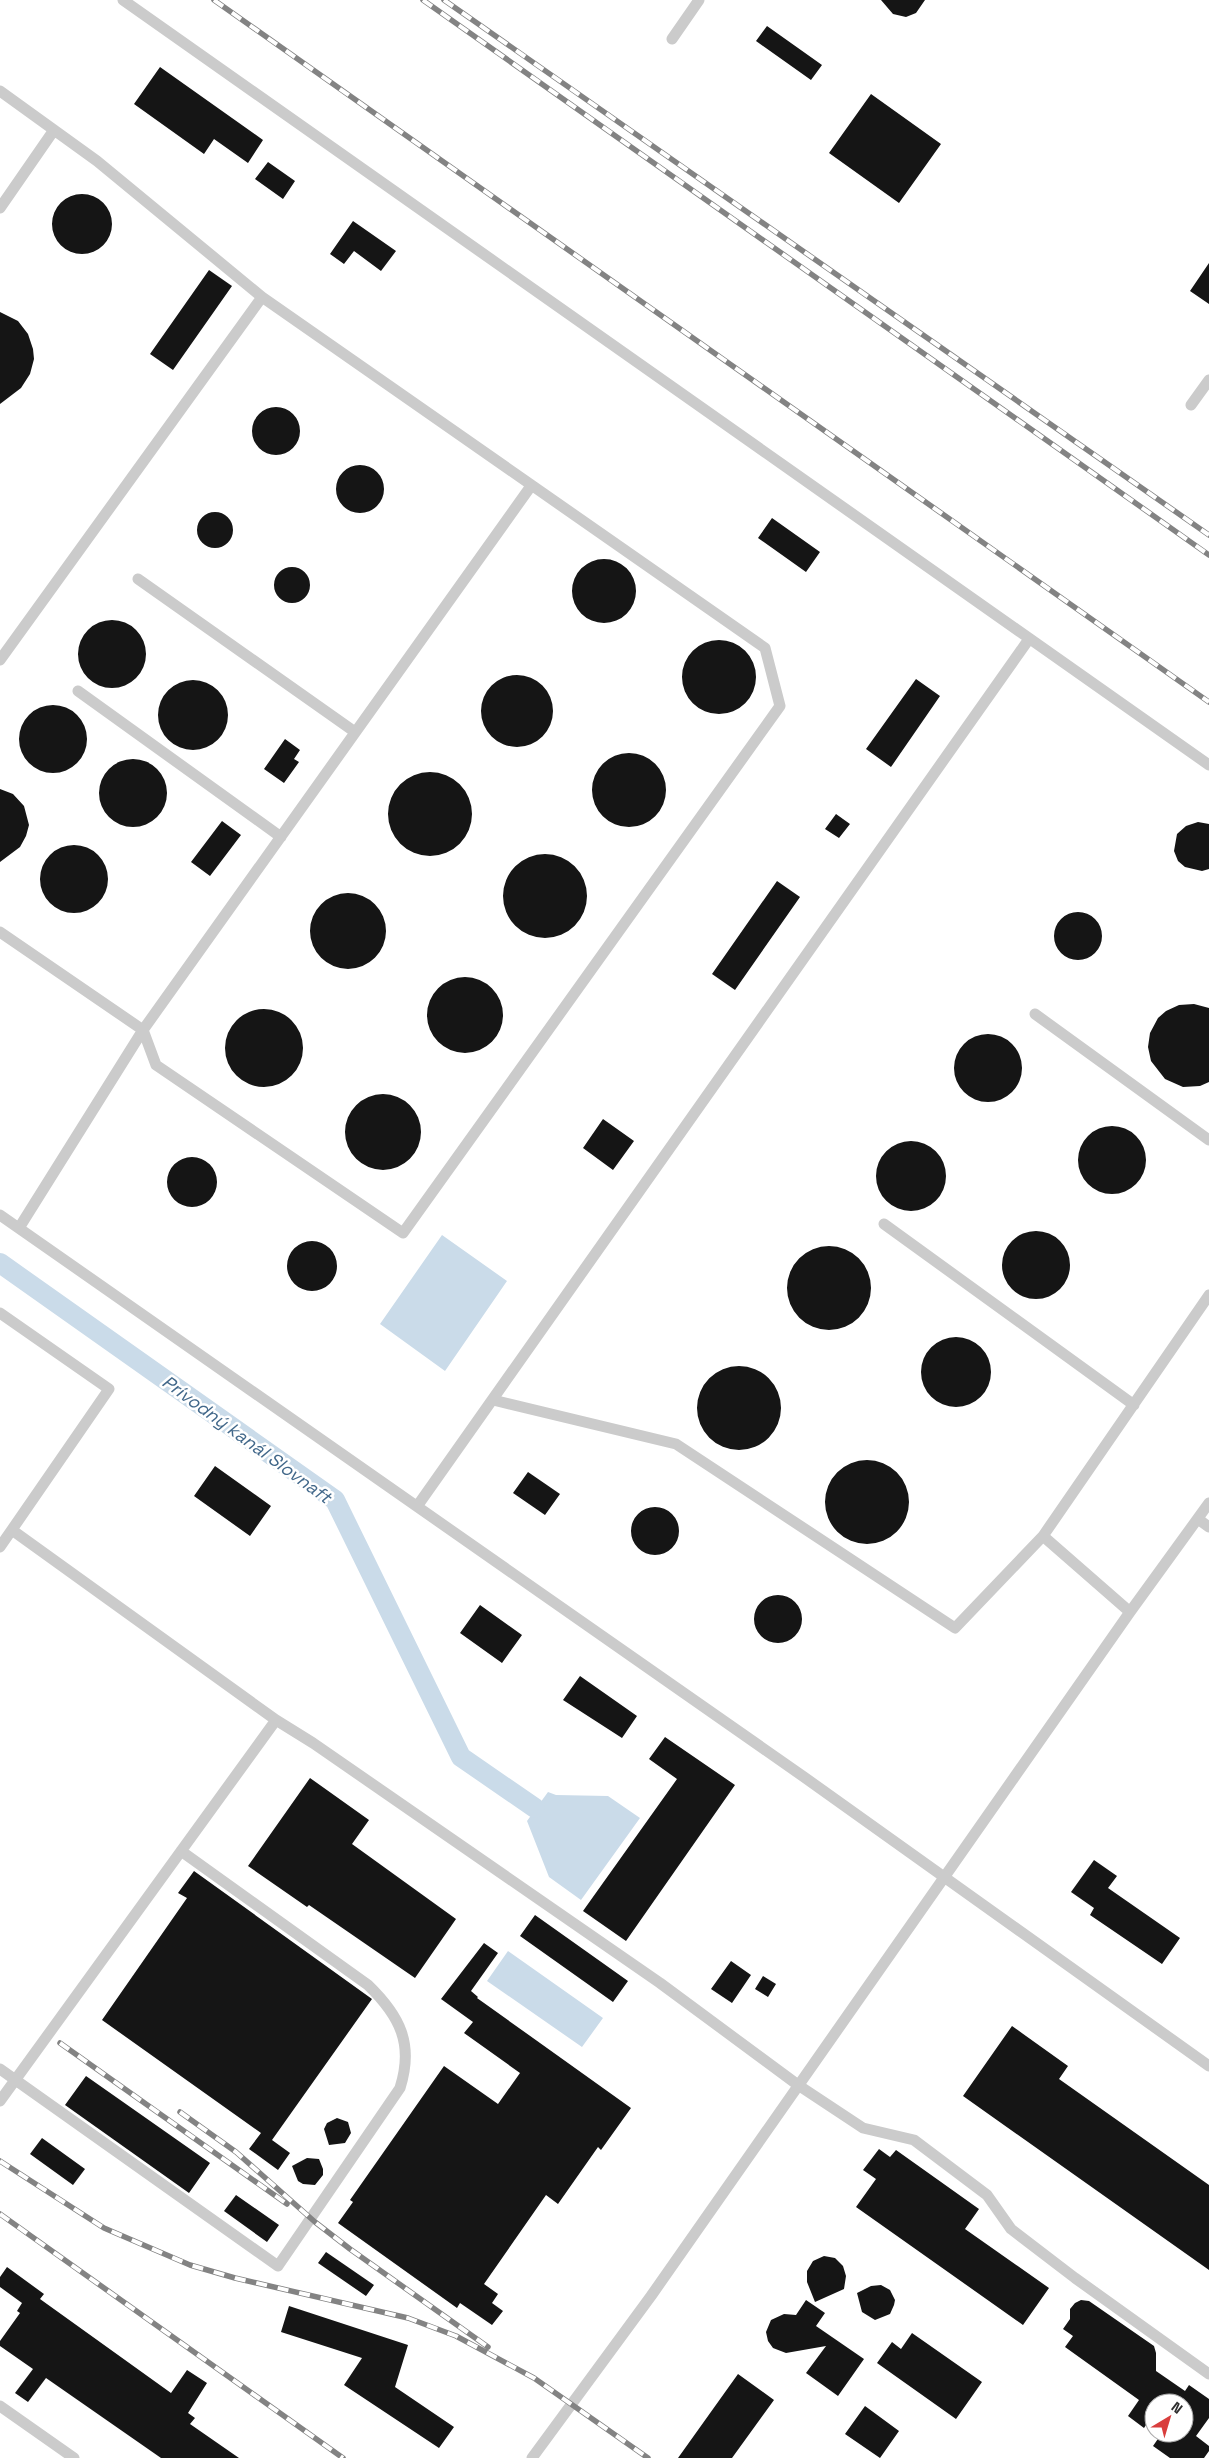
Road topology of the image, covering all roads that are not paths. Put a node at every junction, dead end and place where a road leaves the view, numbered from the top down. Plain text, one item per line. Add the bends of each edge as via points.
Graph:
1 (123, 0) edge
2 (698, 0) edge
3 (672, 39) dead end
4 (0, 91) edge
5 (54, 130) junction
6 (0, 208) edge
7 (262, 296) junction
8 (1209, 380) edge
9 (1191, 405) dead end
10 (532, 486) junction
11 (138, 579) dead end
12 (1029, 639) junction
13 (0, 660) edge
14 (78, 691) dead end
15 (356, 732) junction
16 (1209, 766) edge
17 (280, 837) junction
18 (0, 932) edge
19 (1035, 1014) dead end
20 (143, 1030) junction
21 (1209, 1140) edge
22 (0, 1215) edge
23 (884, 1224) dead end
24 (19, 1228) junction
25 (1209, 1295) edge
26 (0, 1313) edge
27 (493, 1400) junction
28 (1134, 1406) junction
29 (1209, 1503) edge
30 (418, 1505) junction
31 (1198, 1519) junction
32 (1209, 1527) edge
33 (12, 1530) junction
34 (1043, 1536) junction
35 (0, 1547) edge
36 (1130, 1612) junction
37 (276, 1720) junction
38 (181, 1851) junction
39 (944, 1876) junction
40 (1209, 2066) edge
41 (0, 2069) edge
42 (15, 2080) junction
43 (798, 2085) junction
44 (0, 2101) edge
45 (1209, 2374) edge
46 (0, 2406) edge
47 (74, 2458) edge
48 (532, 2458) edge

1 - 12 lane
2 - 3 lane
4 - 5 lane
5 - 6 lane
5 - 7 lane via 96,160
7 - 10 lane
7 - 13 lane
8 - 9 lane
10 - 15 lane
10 - 20 lane via 765,648 780,706 403,1233 156,1065
11 - 15 lane
12 - 16 lane
12 - 27 lane
14 - 17 lane
15 - 17 lane
17 - 20 lane
18 - 20 lane
19 - 21 lane
20 - 24 lane
22 - 24 lane
23 - 28 lane
24 - 30 lane
25 - 28 lane
26 - 33 lane via 109,1389
27 - 30 lane
27 - 34 lane via 676,1444 955,1628
28 - 34 lane
29 - 31 lane
30 - 39 lane
31 - 32 lane
31 - 36 lane
33 - 35 lane
33 - 37 lane
34 - 36 lane
36 - 39 lane
37 - 38 lane
37 - 43 lane via 660,1983
38 - 42 lane
38 - 42 lane via 368,1985 382,1998 404,2034 405,2071 400,2088 278,2266
39 - 40 lane
39 - 43 lane
41 - 42 lane
42 - 44 lane
43 - 45 lane via 863,2128 914,2140 987,2196 1011,2229
43 - 48 lane via 656,2289
46 - 47 lane

